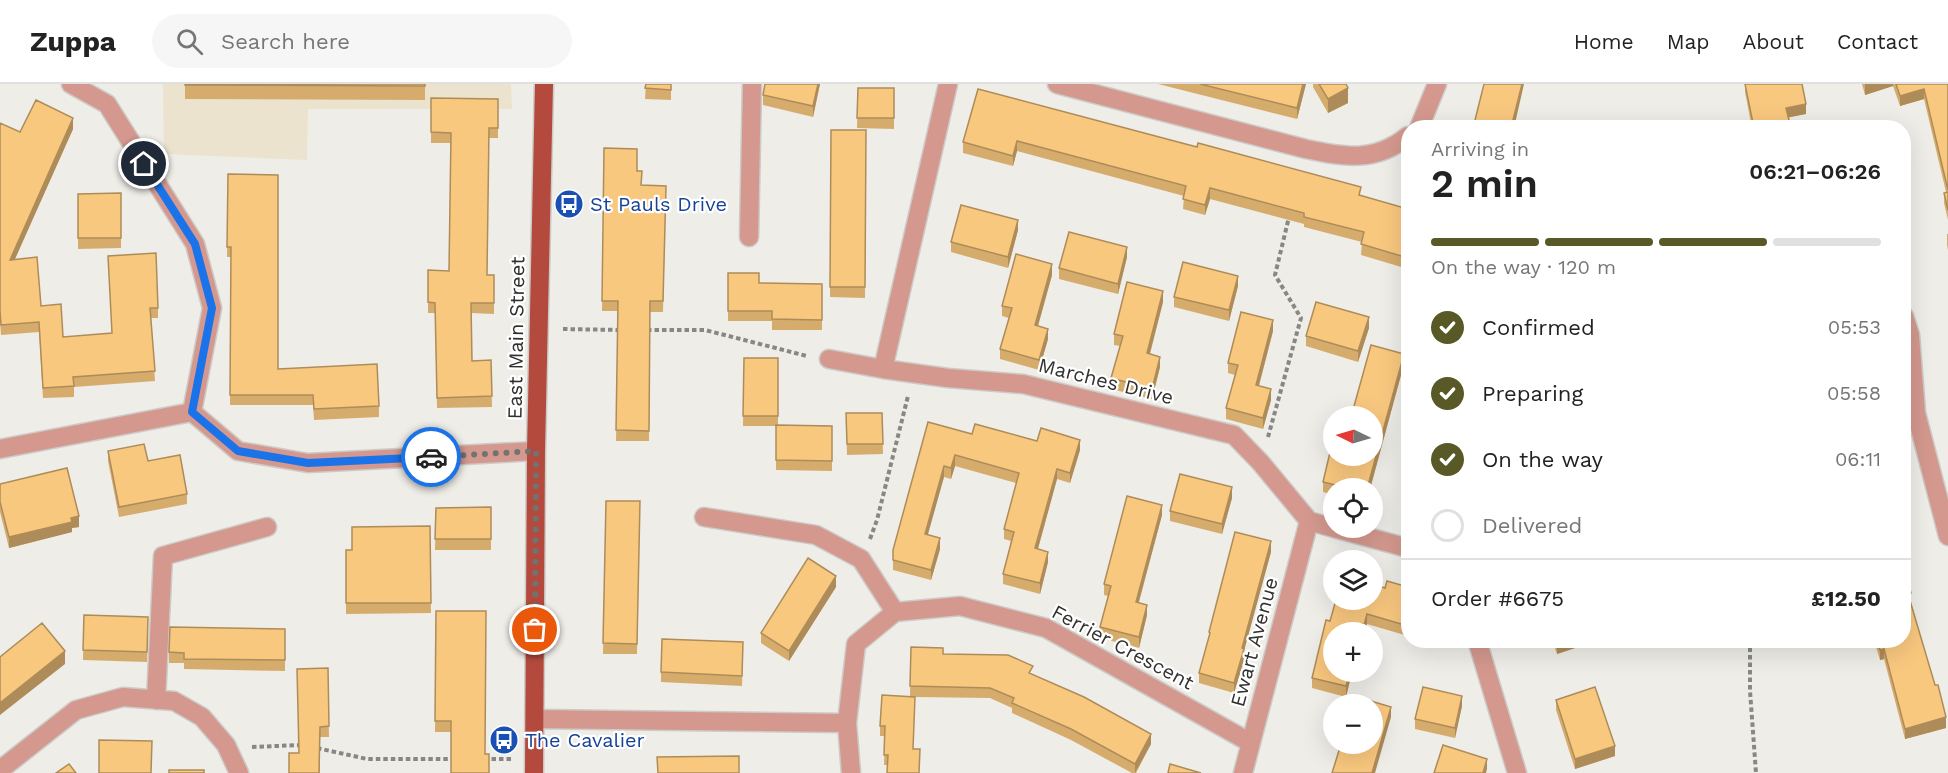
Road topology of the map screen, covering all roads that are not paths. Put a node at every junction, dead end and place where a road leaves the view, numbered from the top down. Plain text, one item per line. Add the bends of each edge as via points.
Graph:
1 (71, 84) edge
2 (544, 84) edge
3 (752, 84) edge
4 (948, 84) edge
5 (1057, 84) edge
6 (1437, 84) edge
7 (1422, 120) edge
8 (1401, 142) edge
9 (749, 237) dead end
10 (1911, 348) edge
11 (828, 359) road end
12 (883, 369) junction
13 (192, 412) junction
14 (0, 449) edge
15 (536, 451) junction
16 (704, 517) dead end
17 (1309, 522) junction
18 (1323, 525) edge
19 (267, 527) dead end
20 (1948, 536) edge
21 (1371, 538) edge
22 (1401, 546) edge
23 (895, 612) junction
24 (1479, 648) edge
25 (156, 699) junction
26 (535, 719) junction
27 (847, 723) junction
28 (1251, 743) junction
29 (534, 766) edge
30 (0, 771) edge
31 (239, 773) edge
32 (851, 773) edge
33 (1243, 773) edge
34 (1517, 773) edge

1 - 13 street via 106,104 195,244 212,308
2 - 15 main road, East Main Street
3 - 9 street
4 - 12 street
5 - 8 street via 1346,157 1378,153
6 - 7 street
10 - 20 street via 1916,413
11 - 12 street, Marches Drive
12 - 17 street, Marches Drive via 1023,384 1234,435
13 - 14 street
13 - 15 street via 238,451 308,463
15 - 26 main road, East Main Street
16 - 23 street via 816,535 861,559
17 - 18 street
17 - 28 street, Ewart Avenue
19 - 25 street via 163,556
21 - 22 street
23 - 27 street via 856,644
23 - 28 street, Ferrier Crescent via 960,606 1046,628
24 - 34 street
25 - 30 street via 123,697 76,710
25 - 31 street via 174,701 202,717 227,748
26 - 27 street
26 - 29 main road, East Main Street
27 - 32 street
28 - 33 street, Ewart Avenue

